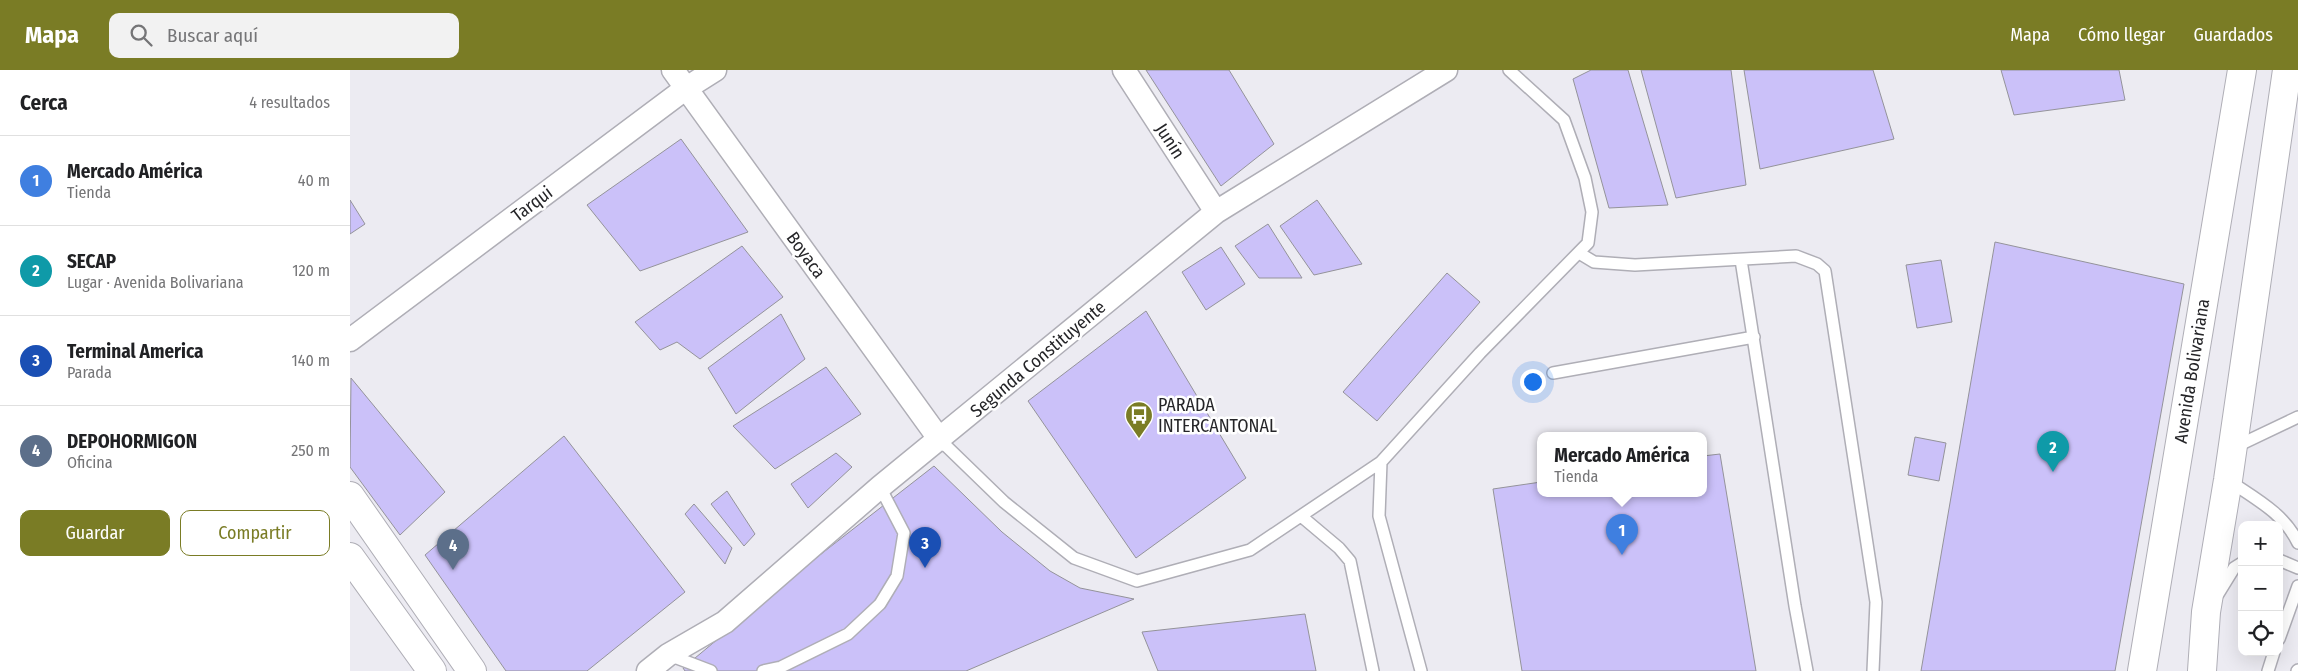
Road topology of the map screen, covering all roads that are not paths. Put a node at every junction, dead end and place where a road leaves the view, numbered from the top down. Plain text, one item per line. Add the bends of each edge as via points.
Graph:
1 (673, 70) edge
2 (715, 70) edge
3 (1124, 70) edge
4 (1446, 70) edge
5 (1509, 70) edge
6 (2242, 70) edge
7 (2287, 70) edge
8 (685, 89) junction
9 (1216, 212) junction
10 (1579, 253) junction
11 (1741, 260) junction
12 (1754, 337) junction
13 (350, 340) edge
14 (1553, 373) dead end
15 (2298, 417) edge
16 (940, 440) junction
17 (2233, 448) junction
18 (1381, 462) junction
19 (2228, 480) junction
20 (880, 487) junction
21 (350, 496) edge
22 (1301, 516) junction
23 (2298, 542) edge
24 (350, 558) edge
25 (2283, 562) edge
26 (2238, 566) edge
27 (2298, 568) edge
28 (2298, 586) edge
29 (2206, 612) junction
30 (2283, 628) edge
31 (668, 655) junction
32 (2273, 656) edge
33 (432, 671) edge
34 (472, 671) edge
35 (648, 671) edge
36 (711, 671) edge
37 (763, 671) edge
38 (1373, 671) edge
39 (1421, 671) edge
40 (1807, 671) edge
41 (1873, 671) edge
42 (2142, 671) edge
43 (2202, 671) edge
44 (2268, 671) edge

1 - 8 street, Boyaca
2 - 8 street, Tarqui
3 - 9 street, Junín
4 - 9 street, Segunda Constituyente
5 - 10 lane via 1564,120 1585,178 1592,212 1588,244
6 - 42 main road, Avenida Bolivariana
7 - 17 main road
8 - 13 street, Tarqui
8 - 16 street, Boyaca
9 - 16 street, Segunda Constituyente
10 - 11 lane via 1594,262 1635,265
10 - 18 lane via 1480,353
11 - 12 lane
11 - 41 lane via 1796,256 1817,264 1825,271 1876,602
12 - 14 lane
12 - 40 lane
15 - 17 lane
16 - 20 street, Segunda Constituyente
16 - 22 lane via 1004,502 1074,558 1137,581 1250,550
17 - 19 main road
18 - 22 lane
18 - 39 lane via 1379,516
19 - 23 lane via 2267,506 2291,528
19 - 29 main road
20 - 31 street, Segunda Constituyente via 725,622
20 - 37 lane via 904,533 897,576 880,604 848,634 781,667
21 - 34 main road
22 - 38 lane via 1350,561
24 - 33 main road
25 - 27 lane
26 - 29 lane
28 - 30 lane
29 - 43 main road
31 - 35 street, Segunda Constituyente
31 - 36 lane
32 - 44 lane

